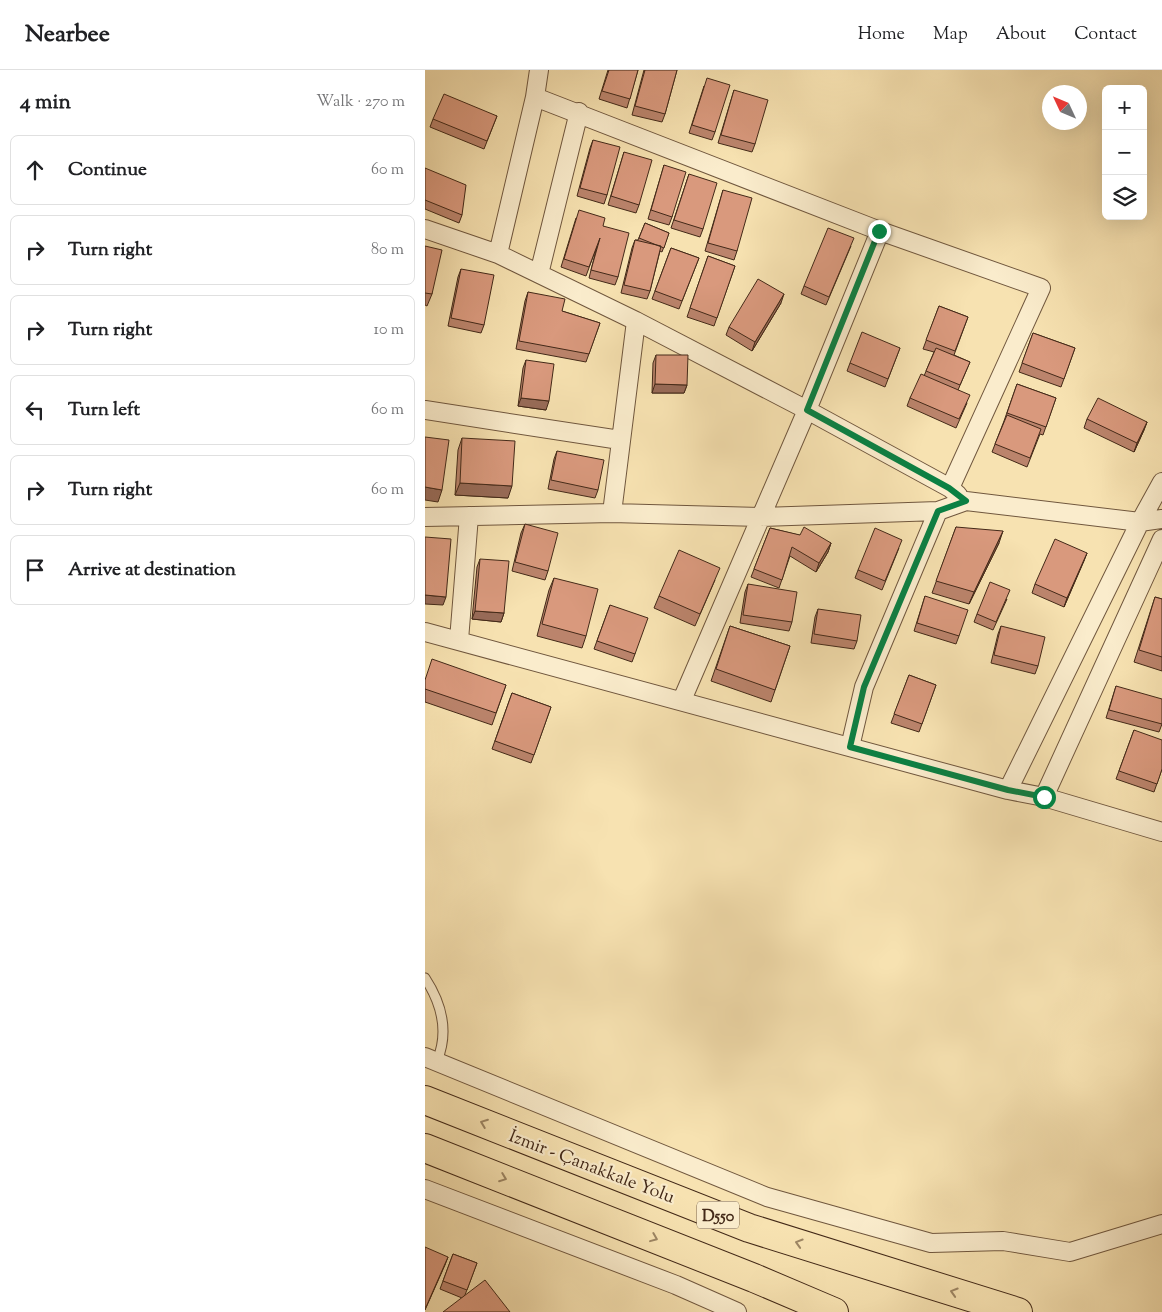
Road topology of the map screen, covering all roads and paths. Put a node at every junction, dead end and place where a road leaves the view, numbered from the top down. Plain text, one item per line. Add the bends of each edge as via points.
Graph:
1 (539, 70) edge
2 (535, 97) junction
3 (579, 112) junction
4 (425, 229) edge
5 (879, 231) junction
6 (498, 254) junction
7 (539, 274) junction
8 (636, 321) junction
9 (425, 410) edge
10 (807, 410) junction
11 (620, 440) junction
12 (1162, 482) edge
13 (949, 488) junction
14 (966, 501) junction
15 (938, 511) junction
16 (612, 513) junction
17 (469, 516) junction
18 (425, 517) edge
19 (760, 517) junction
20 (1162, 519) edge
21 (1140, 522) junction
22 (1162, 539) edge
23 (425, 632) edge
24 (459, 640) junction
25 (682, 700) junction
26 (850, 747) junction
27 (1008, 790) junction
28 (1044, 797) junction
29 (1162, 832) edge
30 (425, 978) edge
31 (431, 1059) edge
32 (425, 1100) edge
33 (425, 1148) edge
34 (425, 1189) edge
35 (1162, 1224) edge
36 (737, 1312) edge
37 (834, 1312) edge
38 (1017, 1312) edge

1 - 2 street
2 - 3 street
2 - 6 street
3 - 5 street
3 - 7 street
4 - 6 street
5 - 10 street
5 - 13 street via 1041,288
6 - 7 street
7 - 8 street
8 - 10 street
8 - 11 street
9 - 11 street
10 - 13 street
10 - 19 street
11 - 16 street
12 - 21 street
13 - 14 street
14 - 15 street
14 - 21 street
15 - 19 street
15 - 26 street via 864,687
16 - 17 street
16 - 19 street
17 - 18 street
17 - 24 street
19 - 25 street
20 - 21 street
21 - 27 street
22 - 28 street
23 - 24 street
24 - 25 street
25 - 26 street
26 - 27 street
27 - 28 street
28 - 29 street
30 - 31 lane via 434,992 443,1019 442,1048
31 - 35 street via 767,1197 931,1243 1003,1241 1070,1252
38 -> 32 highway, İzmir - Çanakkale Yolu / D550 via 749,1228
33 -> 37 highway, D550
34 - 36 street via 676,1285

